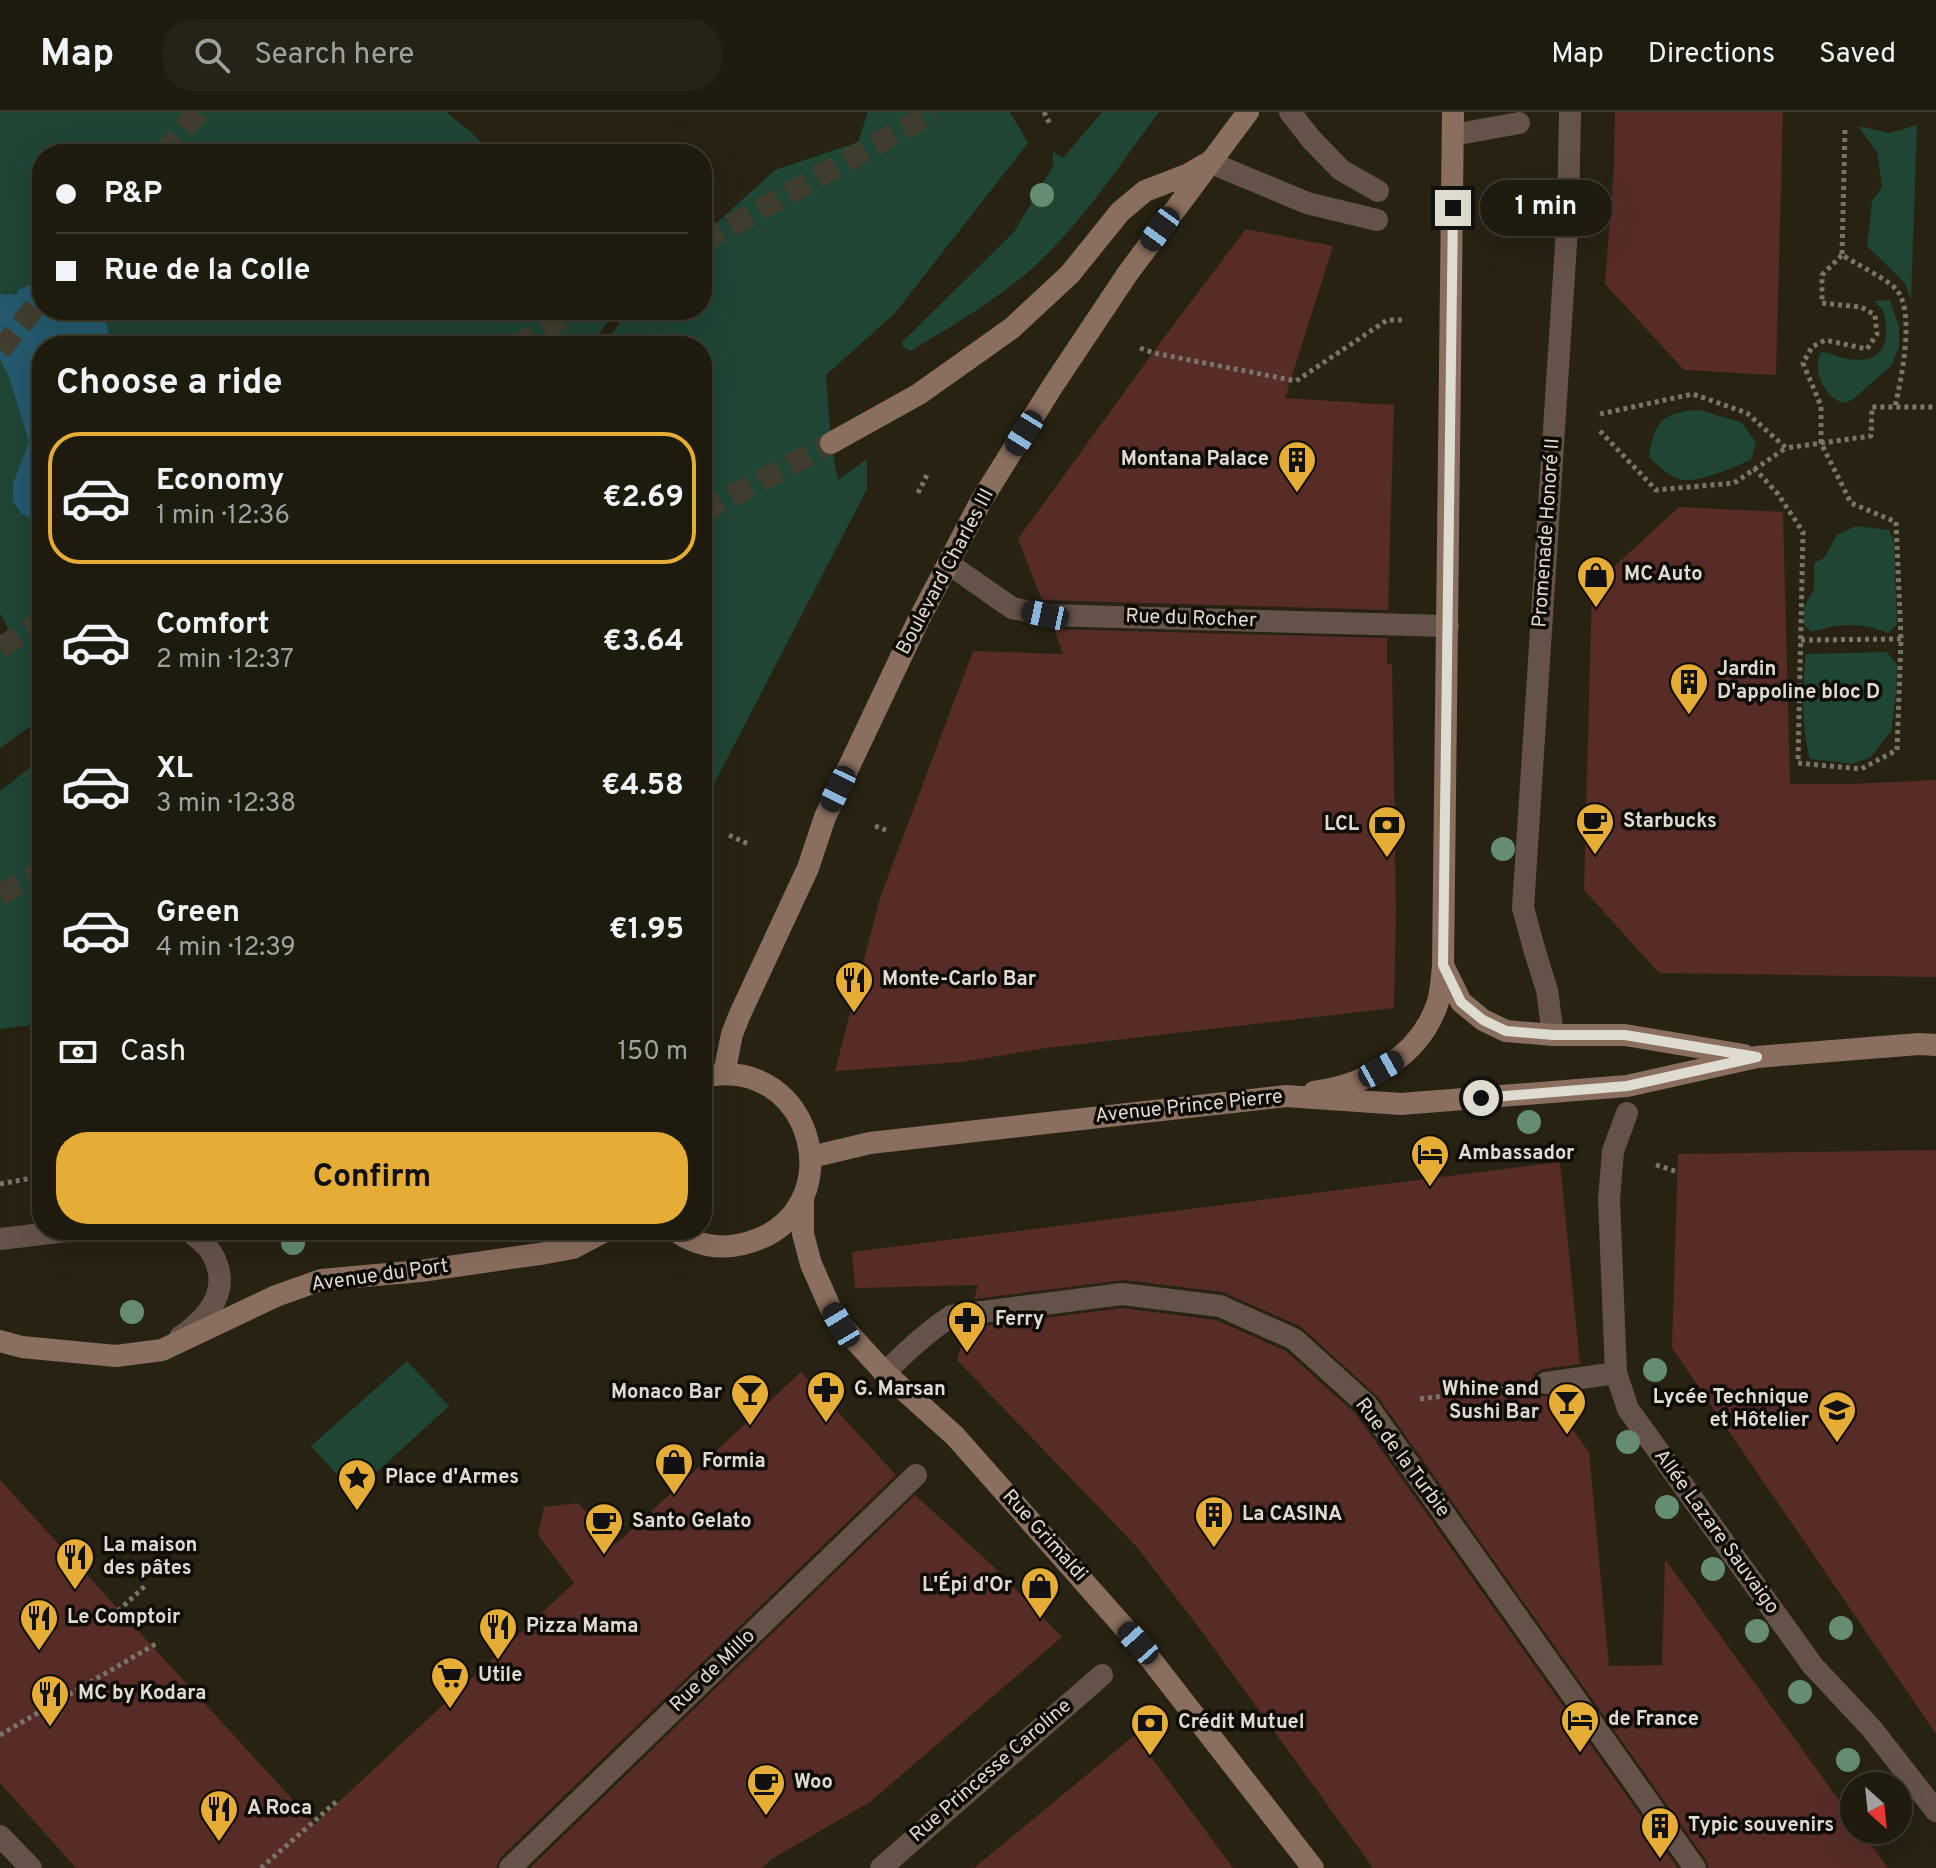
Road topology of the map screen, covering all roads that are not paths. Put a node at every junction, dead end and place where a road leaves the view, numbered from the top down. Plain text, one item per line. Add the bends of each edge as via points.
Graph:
1 (1248, 112) edge
2 (1290, 112) edge
3 (1453, 112) edge
4 (1570, 112) edge
5 (1519, 123) dead end
6 (1453, 135) junction
7 (1209, 162) junction
8 (1378, 191) dead end
9 (1377, 220) dead end
10 (831, 443) tunnel mouth
11 (949, 564) junction
12 (1448, 626) junction
13 (1443, 965) junction
14 (1553, 1035) junction
15 (1936, 1045) edge
16 (1757, 1057) junction
17 (713, 1075) edge
18 (1286, 1096) junction
19 (1627, 1113) dead end
20 (811, 1157) junction
21 (803, 1199) junction
22 (32, 1235) edge
23 (0, 1239) edge
24 (199, 1240) edge
25 (588, 1240) edge
26 (692, 1240) edge
27 (0, 1341) edge
28 (162, 1350) junction
29 (885, 1373) junction
30 (1616, 1373) junction
31 (1546, 1383) road end
32 (916, 1475) dead end
33 (1102, 1675) dead end
34 (1936, 1811) edge
35 (0, 1836) edge
36 (31, 1868) edge
37 (510, 1868) edge
38 (881, 1868) edge
39 (1313, 1868) edge
40 (1695, 1868) edge

1 - 7 main road, Boulevard Charles III
2 - 8 street via 1341,170
3 - 6 main road
4 - 14 street, Promenade Honoré II via 1523,908 1547,990
5 - 6 street
6 - 12 main road
7 - 9 street via 1307,203
7 - 10 main road via 1145,191 1120,212 1070,274 1012,328 919,394
7 - 11 main road, Boulevard Charles III via 1052,387 981,501
11 - 12 street, Rue du Rocher via 1012,608 1045,615
11 - 17 main road, Boulevard Charles III via 825,817 808,868
12 - 13 main road
13 - 14 main road, Avenue Prince Pierre via 1461,1002 1483,1020 1506,1031
13 - 18 main road via 1438,1002 1423,1033 1399,1060 1364,1079
14 - 16 main road, Avenue Prince Pierre via 1625,1035
15 - 16 main road, Avenue Prince Pierre
16 - 18 main road, Avenue Prince Pierre via 1627,1086 1401,1104
17 - 20 main road via 759,1080 774,1089 798,1115
18 - 20 main road, Avenue Prince Pierre via 870,1143
19 - 30 street, Allée Lazare Sauvaigo via 1613,1151 1609,1199
20 - 21 main road
21 - 26 main road via 766,1237 731,1247
21 - 29 main road, Rue Grimaldi via 803,1234 830,1307
22 - 23 street
24 - 28 street, Avenue du Port via 220,1273 212,1309
25 - 28 main road, Avenue du Port via 546,1253 321,1280
27 - 28 main road, Avenue du Port via 116,1356
29 - 39 main road, Rue Grimaldi via 955,1436 1138,1643
29 - 40 street, Rue de la Turbie via 951,1316 1122,1294 1220,1306 1294,1339 1367,1405
30 - 31 street
30 - 34 street, Allée Lazare Sauvaigo via 1628,1409 1803,1653
32 - 37 street, Rue de Millo
33 - 38 street, Rue Princesse Caroline
35 - 36 street

